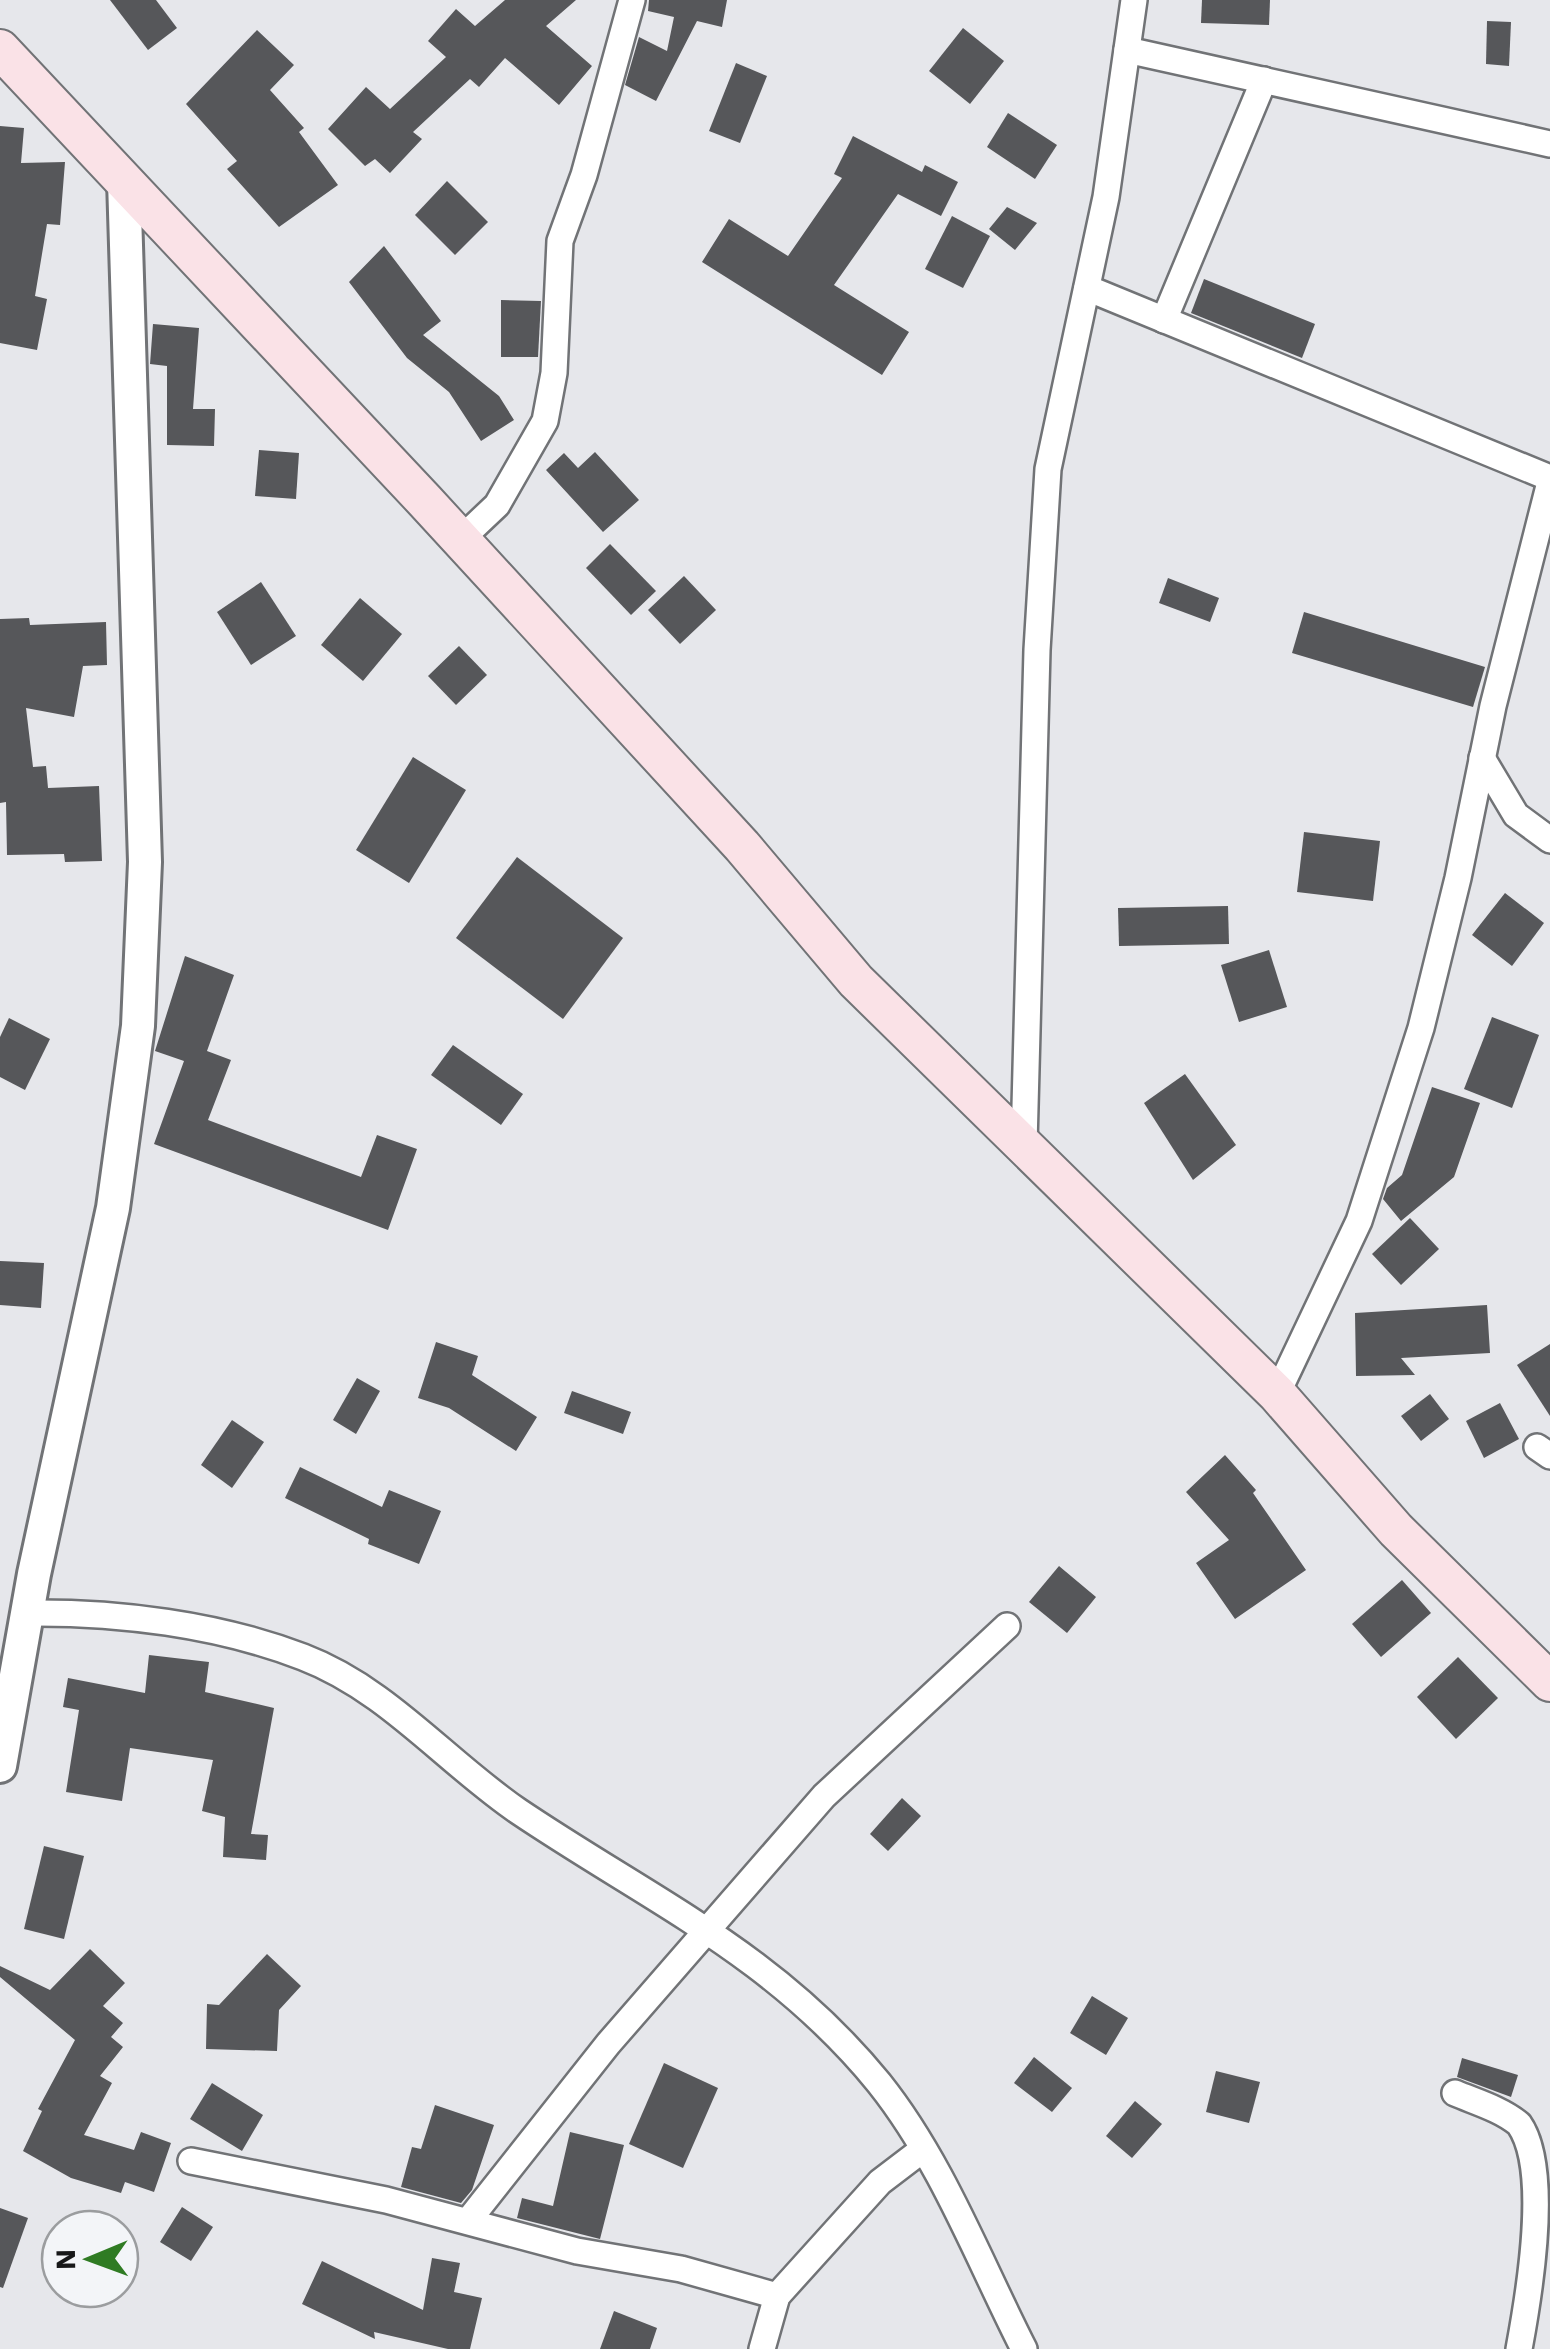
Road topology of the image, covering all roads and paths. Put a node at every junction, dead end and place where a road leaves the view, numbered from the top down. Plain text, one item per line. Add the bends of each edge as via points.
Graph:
1 (632, 0) edge
2 (1134, 0) edge
3 (0, 49) edge
4 (1126, 50) junction
5 (1264, 80) junction
6 (1550, 144) edge
7 (124, 180) junction
8 (1086, 288) junction
9 (1164, 320) junction
10 (1550, 480) edge
11 (460, 540) junction
12 (1482, 758) junction
13 (1550, 840) edge
14 (1024, 1145) junction
15 (1277, 1394) junction
16 (27, 1613) junction
17 (1007, 1626) dead end
18 (1550, 1682) edge
19 (0, 1766) edge
20 (708, 1929) junction
21 (1455, 2093) dead end
22 (922, 2150) junction
23 (191, 2162) dead end
24 (468, 2221) junction
25 (776, 2296) junction
26 (762, 2349) edge
27 (1024, 2349) edge
28 (1518, 2349) edge

1 - 11 street via 560,240 554,373 545,420 497,505
2 - 4 street
3 - 7 main road
4 - 5 street
4 - 8 street
5 - 6 street
5 - 9 street
7 - 11 main road
7 - 16 street via 145,862 138,1026 113,1208
8 - 9 street
8 - 14 street via 1048,469
9 - 10 street
10 - 12 street
11 - 14 main road via 742,846 856,981
12 - 13 street via 1516,815
12 - 15 street via 1421,1028 1359,1221
14 - 15 main road
15 - 18 main road via 1396,1530
16 - 19 street
16 - 20 street via 140,1618 304,1657 387,1704 518,1810
17 - 20 street via 824,1796
20 - 22 street via 774,1976 827,2026 880,2085
20 - 24 street
21 - 28 street via 1520,2124 1544,2156 1545,2229
22 - 25 street via 866,2196
22 - 27 street
23 - 24 street
24 - 25 street
25 - 26 street

